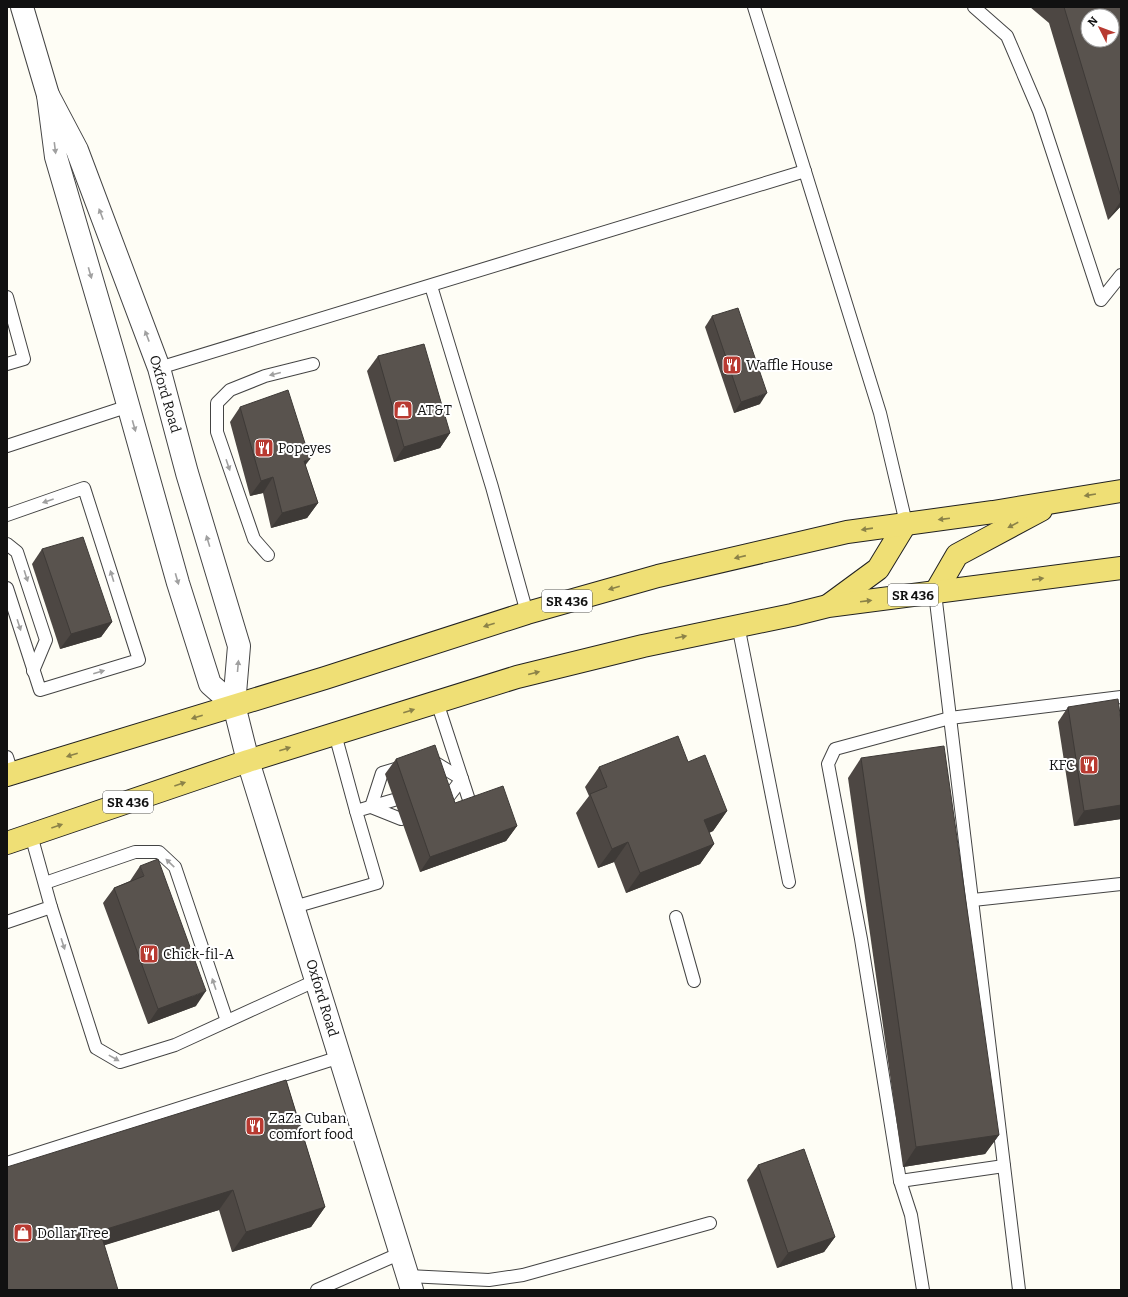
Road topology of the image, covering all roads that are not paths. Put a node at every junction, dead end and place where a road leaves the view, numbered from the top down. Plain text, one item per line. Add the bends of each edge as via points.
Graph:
1 (22, 7) edge
2 (754, 7) edge
3 (974, 7) edge
4 (48, 95) junction
5 (805, 171) junction
6 (1121, 275) edge
7 (431, 286) junction
8 (7, 297) edge
9 (7, 364) edge
10 (313, 364) dead end
11 (159, 368) junction
12 (129, 406) junction
13 (7, 446) edge
14 (1121, 491) edge
15 (1059, 500) junction
16 (7, 515) edge
17 (906, 523) junction
18 (7, 544) edge
19 (268, 555) dead end
20 (1121, 568) edge
21 (7, 588) edge
22 (935, 593) junction
23 (828, 606) junction
24 (527, 613) junction
25 (738, 626) junction
26 (34, 671) junction
27 (1121, 697) edge
28 (437, 702) junction
29 (234, 705) junction
30 (950, 718) junction
31 (335, 734) junction
32 (248, 760) junction
33 (9, 768) edge
34 (462, 779) junction
35 (441, 786) edge
36 (468, 797) edge
37 (394, 800) dead end
38 (441, 806) edge
39 (372, 807) junction
40 (356, 811) junction
41 (401, 819) dead end
42 (32, 835) junction
43 (7, 843) edge
44 (789, 882) dead end
45 (45, 883) junction
46 (1121, 884) edge
47 (973, 900) junction
48 (51, 907) junction
49 (294, 907) junction
50 (676, 917) dead end
51 (7, 922) edge
52 (316, 980) junction
53 (694, 981) dead end
54 (227, 1021) junction
55 (340, 1057) junction
56 (7, 1163) edge
57 (1004, 1166) junction
58 (900, 1181) junction
59 (710, 1223) dead end
60 (400, 1252) junction
61 (410, 1283) edge
62 (317, 1290) edge
63 (923, 1290) edge
64 (1019, 1290) edge

1 - 4 street, Oxford Road
2 - 5 lane
3 - 6 lane via 1007,36 1039,111 1100,300
11 -> 4 street, Oxford Road via 77,150
4 -> 12 street, Oxford Road via 56,156
5 - 7 lane
5 - 17 lane via 880,413
7 - 11 lane
7 - 24 lane
8 - 9 lane via 24,359
10 -> 19 lane via 265,376 230,390 217,403 217,432 254,539
29 -> 11 street, Oxford Road via 239,646 187,473
12 - 13 lane
12 -> 29 street, Oxford Road via 178,582 210,684
14 -> 15 main road, SR 436
15 -> 17 main road, SR 436
15 -> 22 main road via 957,555
26 -> 16 lane via 40,690 139,660 84,488
17 - 23 main road via 878,569
17 -> 24 main road, SR 436 via 847,532 666,574
18 -> 26 lane via 18,552 46,640
22 -> 20 main road, SR 436
21 -> 26 lane
23 -> 22 main road, SR 436
22 - 30 lane
23 - 25 main road, SR 436
24 -> 29 main road, SR 436
28 -> 25 main road, SR 436 via 517,677 642,646
25 - 44 lane
27 - 30 lane
31 -> 28 main road, SR 436
28 - 34 lane
29 - 32 street, Oxford Road
29 -> 33 main road, SR 436
30 - 47 lane
30 - 58 lane via 835,748 828,764 861,939
32 -> 31 main road, SR 436
31 - 40 lane
42 -> 32 main road, SR 436
32 - 49 street, Oxford Road
34 - 35 lane
34 - 36 lane
34 - 38 lane
34 - 39 lane via 428,758 382,773
37 - 39 lane
39 - 40 lane
39 - 41 lane
40 - 49 lane via 377,883
42 - 43 main road, SR 436
42 - 45 lane
45 - 48 lane
54 -> 45 lane via 175,868 159,852 135,852
46 - 47 lane
47 - 57 lane
48 - 51 lane
48 -> 54 lane via 96,1048 120,1062 175,1045
49 - 52 street, Oxford Road
50 - 53 lane
52 - 54 lane
52 - 55 street, Oxford Road
55 - 56 lane
55 - 60 street, Oxford Road
57 - 58 lane
57 - 64 lane
58 - 63 lane via 911,1215
59 - 61 lane via 523,1275 489,1280
60 - 61 street, Oxford Road
60 - 62 lane

